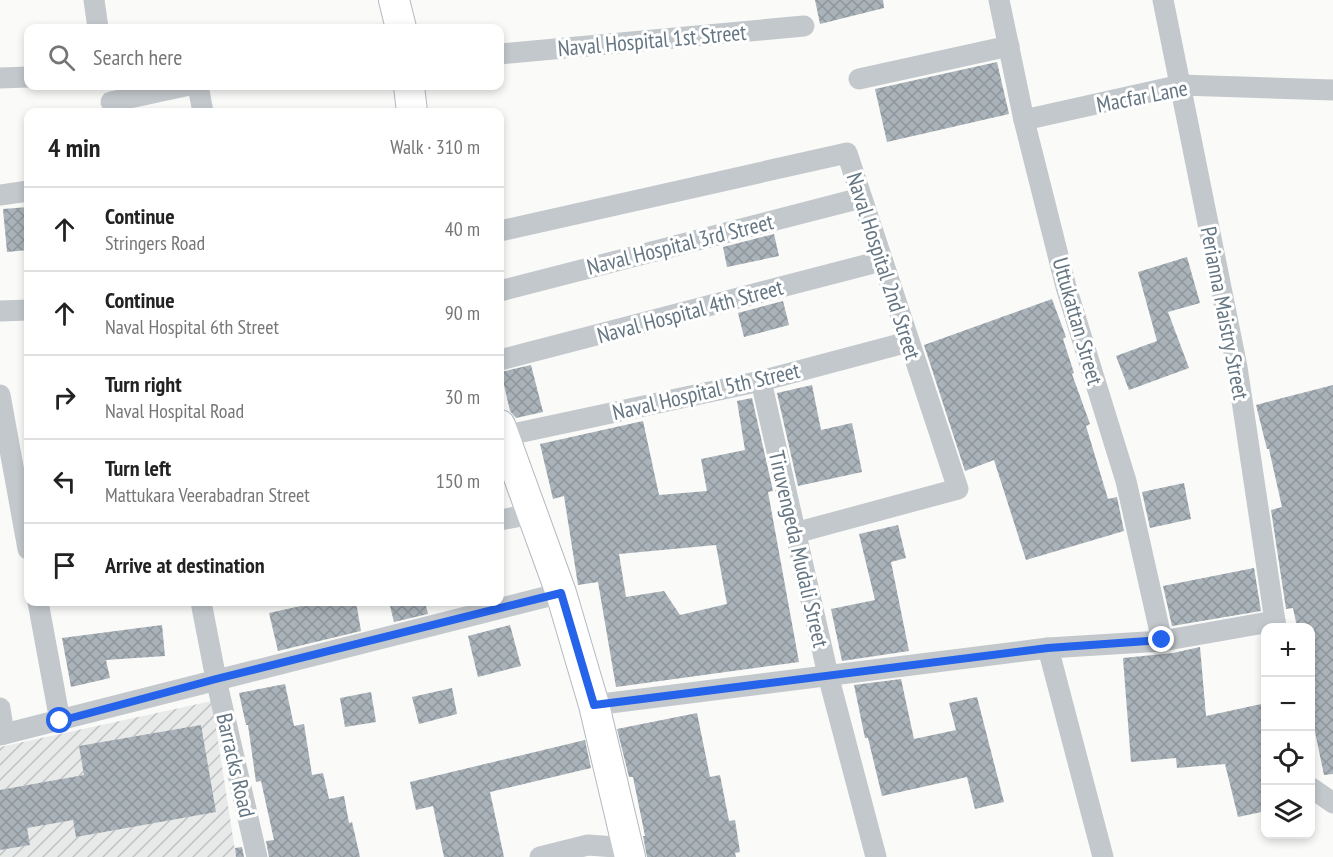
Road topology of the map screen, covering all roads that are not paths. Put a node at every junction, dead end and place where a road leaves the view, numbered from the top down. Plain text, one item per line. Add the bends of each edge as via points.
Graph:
1 (94, 0) edge
2 (394, 0) edge
3 (999, 0) edge
4 (1163, 0) edge
5 (97, 24) edge
6 (400, 24) edge
7 (804, 26) dead end
8 (1009, 46) junction
9 (504, 54) edge
10 (24, 77) edge
11 (0, 78) edge
12 (859, 79) dead end
13 (1180, 85) junction
14 (164, 90) edge
15 (199, 90) edge
16 (409, 90) edge
17 (1333, 90) edge
18 (111, 100) edge
19 (202, 108) edge
20 (412, 108) edge
21 (1024, 120) junction
22 (24, 192) edge
23 (0, 195) edge
24 (861, 198) junction
25 (504, 230) edge
26 (881, 261) junction
27 (504, 290) edge
28 (24, 310) edge
29 (0, 311) edge
30 (908, 342) junction
31 (504, 359) edge
32 (761, 381) junction
33 (0, 395) edge
34 (504, 429) edge
35 (504, 438) edge
36 (532, 514) junction
37 (504, 519) edge
38 (24, 527) edge
39 (795, 533) junction
40 (561, 593) junction
41 (39, 606) edge
42 (202, 606) edge
43 (1275, 623) edge
44 (1261, 626) edge
45 (1162, 640) junction
46 (1048, 648) junction
47 (828, 675) junction
48 (216, 679) junction
49 (594, 705) junction
50 (0, 708) edge
51 (60, 721) junction
52 (2, 735) edge
53 (1315, 790) edge
54 (1333, 803) edge
55 (629, 853) edge
56 (257, 857) edge
57 (540, 857) edge
58 (876, 857) edge
59 (1103, 857) edge

1 - 5 street
2 - 6 street
3 - 8 street, Uttukattan Street
4 - 13 street, Perianna Maistry Street
7 - 9 street, Naval Hospital 1st Street
8 - 12 street
8 - 21 street, Uttukattan Street
10 - 11 street
13 - 17 street, Macfar Lane
13 - 21 street, Macfar Lane
13 - 43 street, Perianna Maistry Street via 1237,368
14 - 18 street
15 - 19 street
16 - 20 street
21 - 45 street, Uttukattan Street via 1066,287 1126,482
22 - 23 street
24 - 25 street, Naval Hospital 2nd Street via 847,153
24 - 26 street, Naval Hospital 2nd Street
24 - 27 street, Naval Hospital 3rd Street
26 - 30 street, Naval Hospital 2nd Street
26 - 31 street, Naval Hospital 4th Street
28 - 29 street
30 - 32 street, Naval Hospital 5th Street
30 - 39 street, Naval Hospital 2nd Street via 957,489
32 - 34 street, Naval Hospital 5th Street
32 - 39 street, Tiruvengeda Mudali Street
33 - 38 street
35 - 36 street
36 - 37 street
36 - 40 street
39 - 47 street, Tiruvengeda Mudali Street
40 - 48 street
40 - 49 street
41 - 51 street
42 - 48 street, Barracks Road
44 - 45 street
45 - 46 street
46 - 47 street
46 - 59 street
47 - 49 street
47 - 58 street, Tiruvengeda Mudali Street
48 - 51 street
48 - 56 street, Barracks Road
49 - 55 street
50 - 52 street
51 - 52 street
53 - 54 street
55 - 57 street via 588,845

